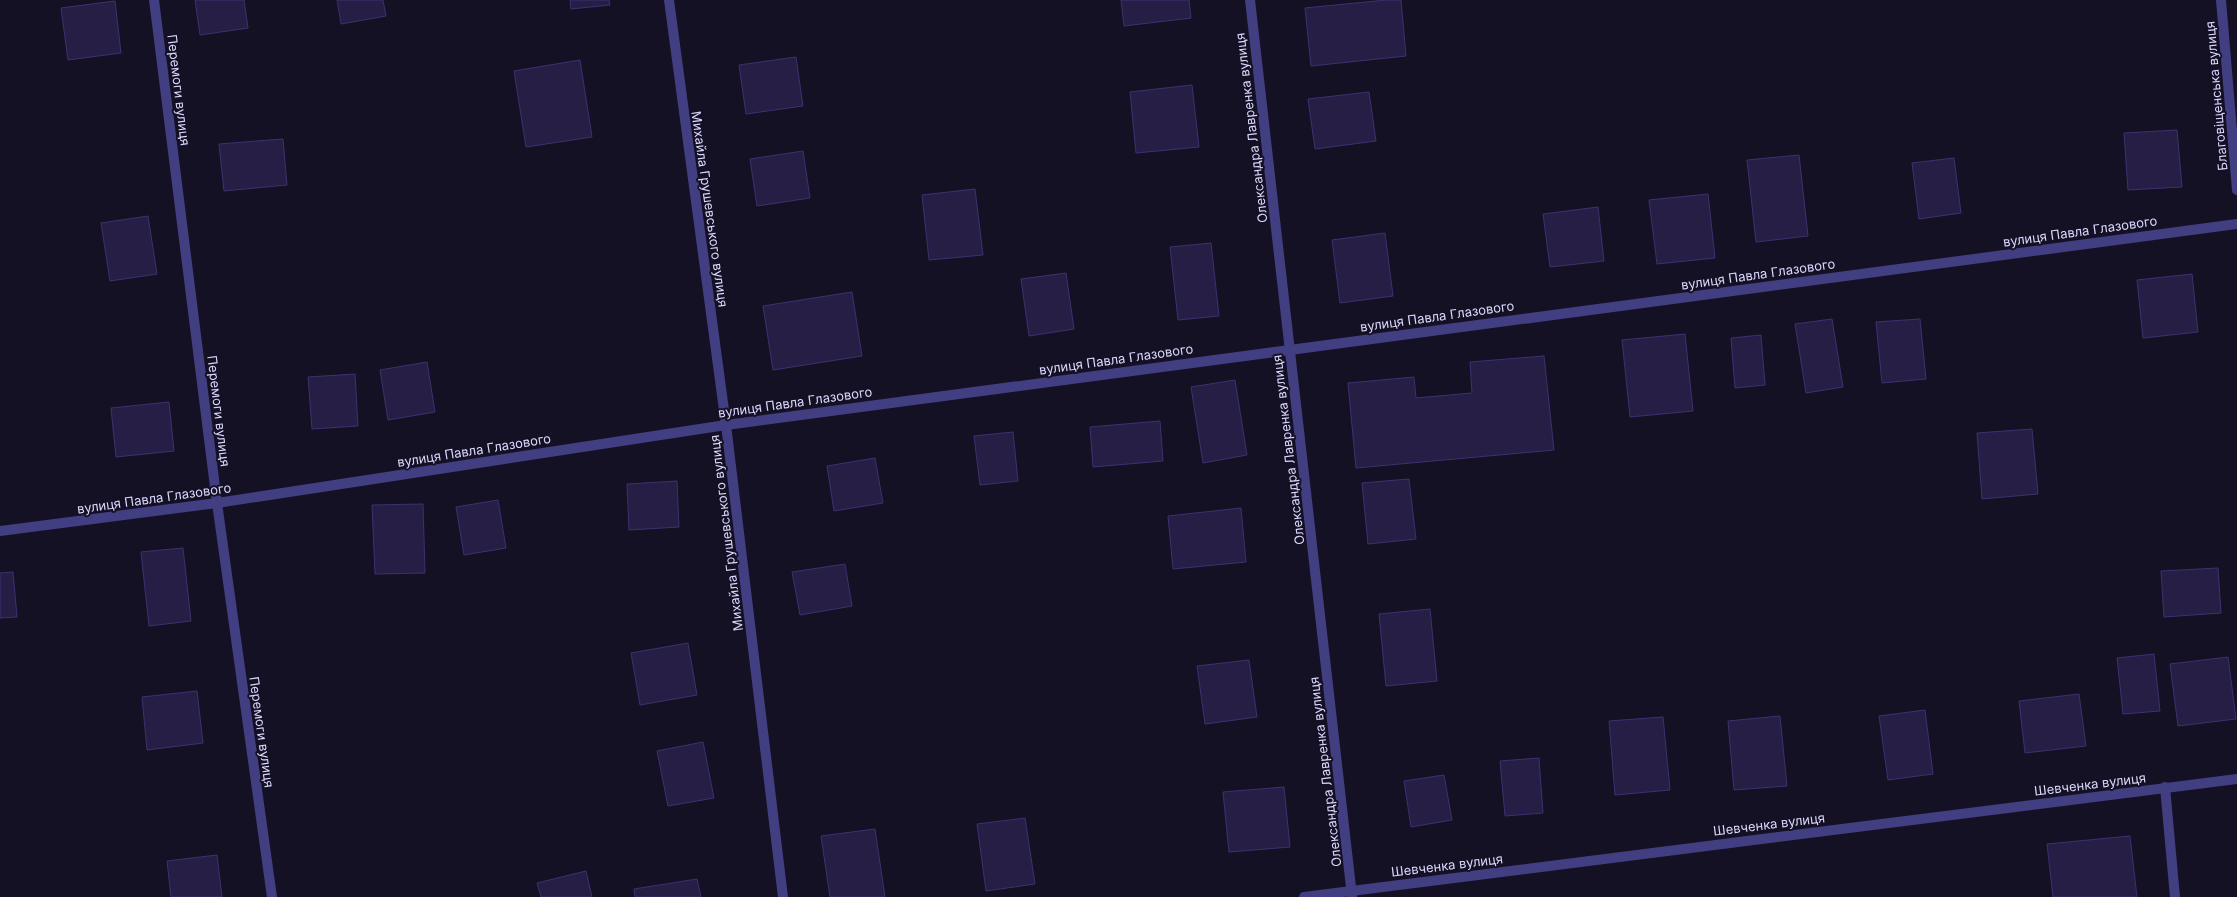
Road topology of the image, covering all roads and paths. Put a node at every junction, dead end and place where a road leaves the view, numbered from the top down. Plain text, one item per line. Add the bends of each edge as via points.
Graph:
1 (154, 0) edge
2 (669, 0) edge
3 (1250, 0) edge
4 (2221, 0) edge
5 (2237, 190) edge
6 (2237, 224) edge
7 (1290, 349) junction
8 (726, 425) junction
9 (217, 503) junction
10 (0, 531) edge
11 (2237, 779) edge
12 (2165, 787) junction
13 (1352, 894) edge
14 (272, 897) edge
15 (783, 897) edge
16 (1304, 897) edge
17 (2175, 897) edge

1 - 9 street, Перемоги вулиця
2 - 8 street, Михайла Грушевського вулиця
3 - 7 street, Олександра Лавренка вулиця
4 - 5 street, Благовіщенська вулиця
6 - 7 street, вулиця Павла Глазового
7 - 8 street, вулиця Павла Глазового
7 - 13 street, Олександра Лавренка вулиця
8 - 9 street, вулиця Павла Глазового
8 - 15 street, Михайла Грушевського вулиця
9 - 10 street, вулиця Павла Глазового
9 - 14 street, Перемоги вулиця
11 - 12 street, Шевченка вулиця
12 - 13 street, Шевченка вулиця
12 - 17 street
13 - 16 street, Шевченка вулиця

